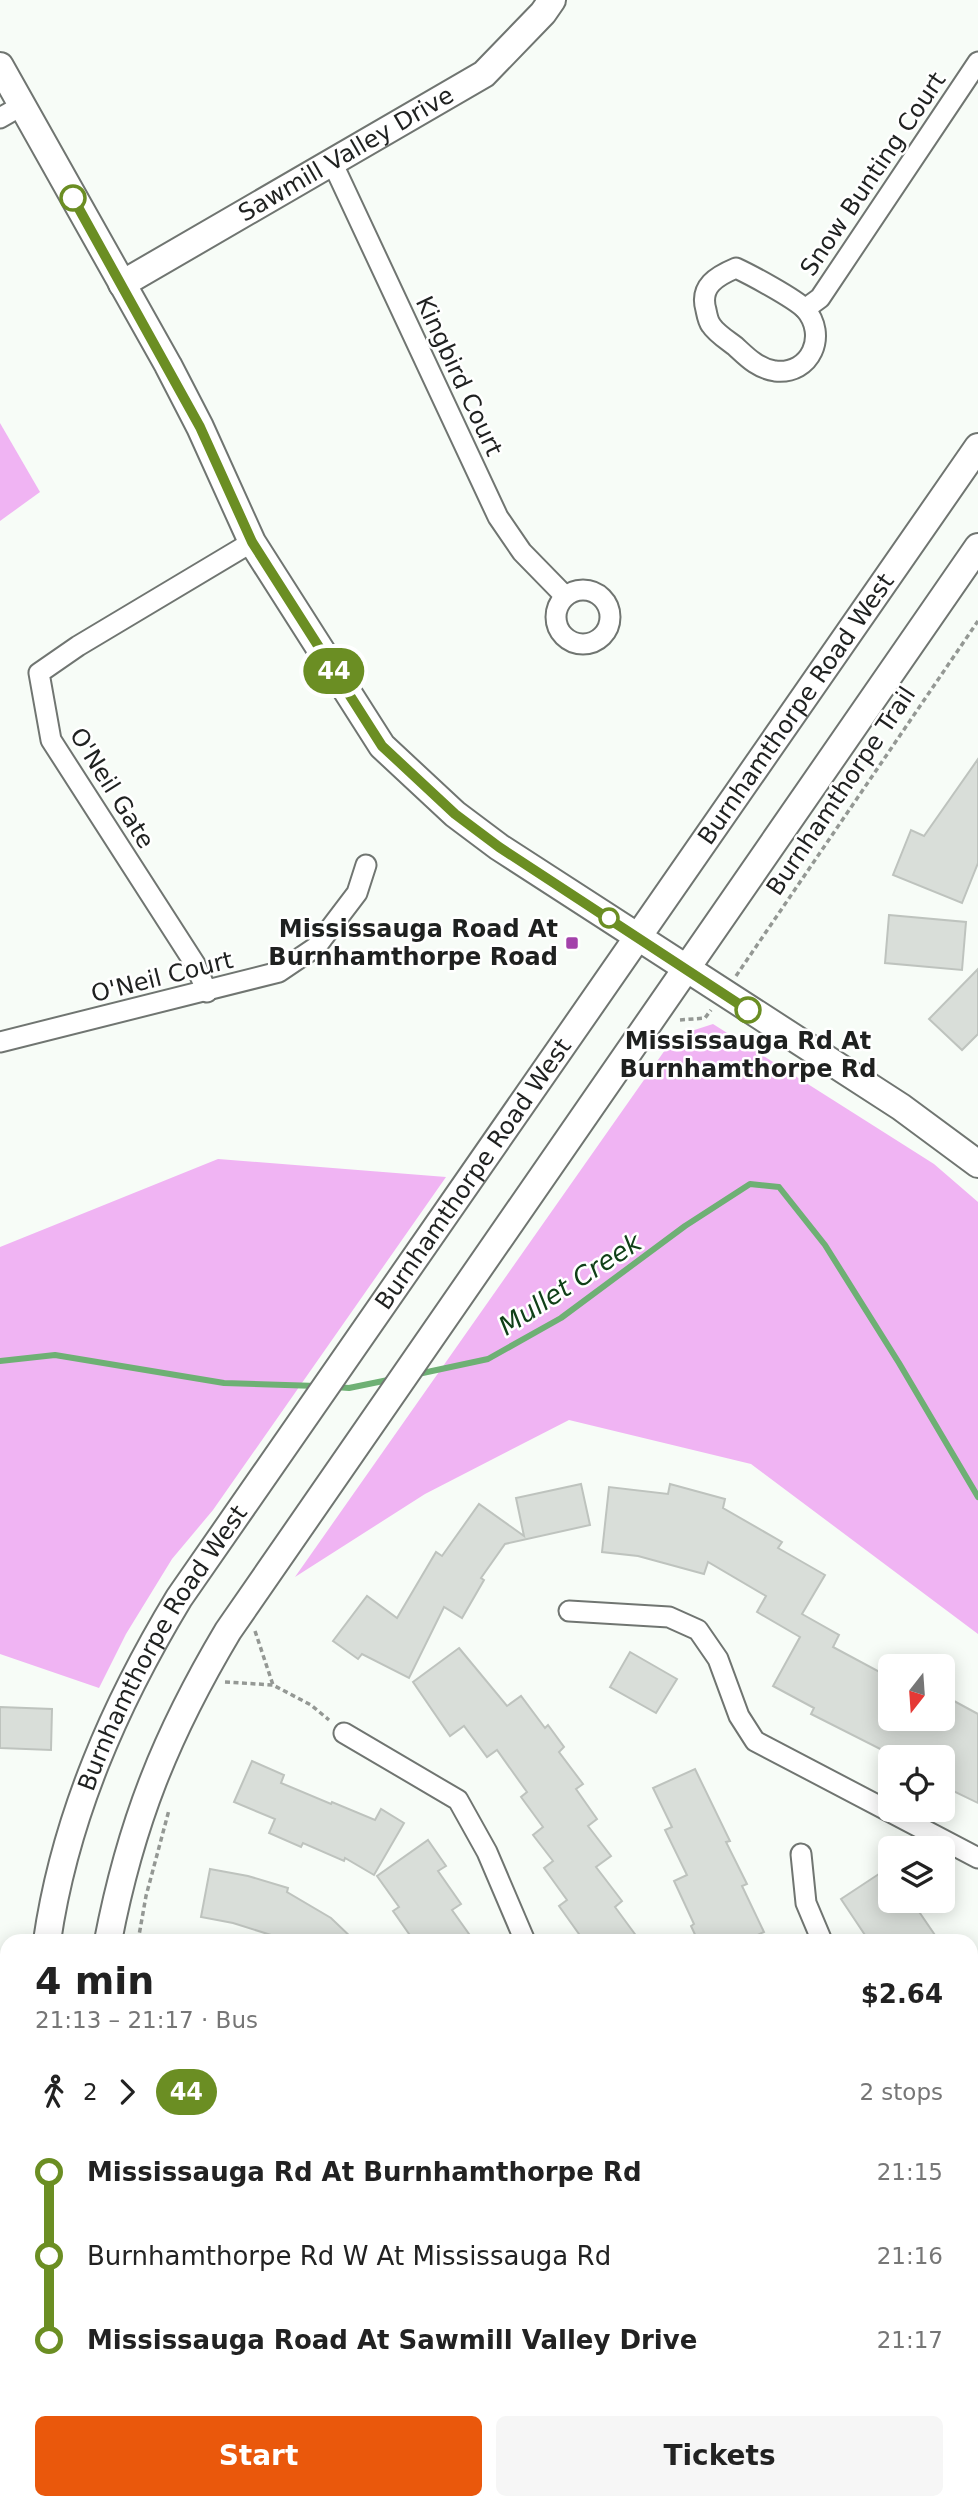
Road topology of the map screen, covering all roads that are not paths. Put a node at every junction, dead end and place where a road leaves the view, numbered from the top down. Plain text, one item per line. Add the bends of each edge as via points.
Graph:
1 (552, 0) edge
2 (978, 62) edge
3 (0, 66) edge
4 (10, 112) edge
5 (331, 162) junction
6 (122, 284) junction
7 (805, 309) junction
8 (978, 447) edge
9 (252, 542) junction
10 (978, 547) edge
11 (565, 596) dead end
12 (366, 865) dead end
13 (638, 937) junction
14 (686, 969) junction
15 (207, 992) junction
16 (0, 1042) edge
17 (978, 1164) edge
18 (569, 1611) dead end
19 (344, 1733) road end
20 (801, 1854) dead end
21 (978, 1858) edge
22 (49, 1934) edge
23 (110, 1934) edge
24 (522, 1934) edge
25 (819, 1934) edge

1 - 5 main road, Sawmill Valley Drive via 484,74
2 - 7 street, Snow Bunting Court via 820,298
3 - 4 main road
4 - 6 main road
5 - 6 main road, Sawmill Valley Drive
5 - 11 street, Kingbird Court via 498,517 522,552
6 - 9 main road via 200,427
7 - 7 street, Snow Bunting Court via 736,268 717,276 706,289 704,304 710,324 757,366 776,371 795,369 810,358 815,330
8 - 13 main road, Burnhamthorpe Road West
9 - 13 main road via 382,746 455,814 499,847
9 - 15 street, O'Neil Gate via 39,673 51,740 195,964
10 - 14 main road, Burnhamthorpe Road West
12 - 15 street, O'Neil Court via 357,893 316,947 279,972
13 - 14 main road
13 - 22 main road, Burnhamthorpe Road West via 152,1642 110,1724 87,1782
14 - 17 main road via 901,1107
14 - 23 main road, Burnhamthorpe Road West via 199,1679 173,1731 131,1839
15 - 16 street, O'Neil Court
18 - 21 street via 669,1617 698,1630 718,1659 739,1716 755,1741
19 - 24 street via 458,1800 487,1852
20 - 25 street via 806,1903

